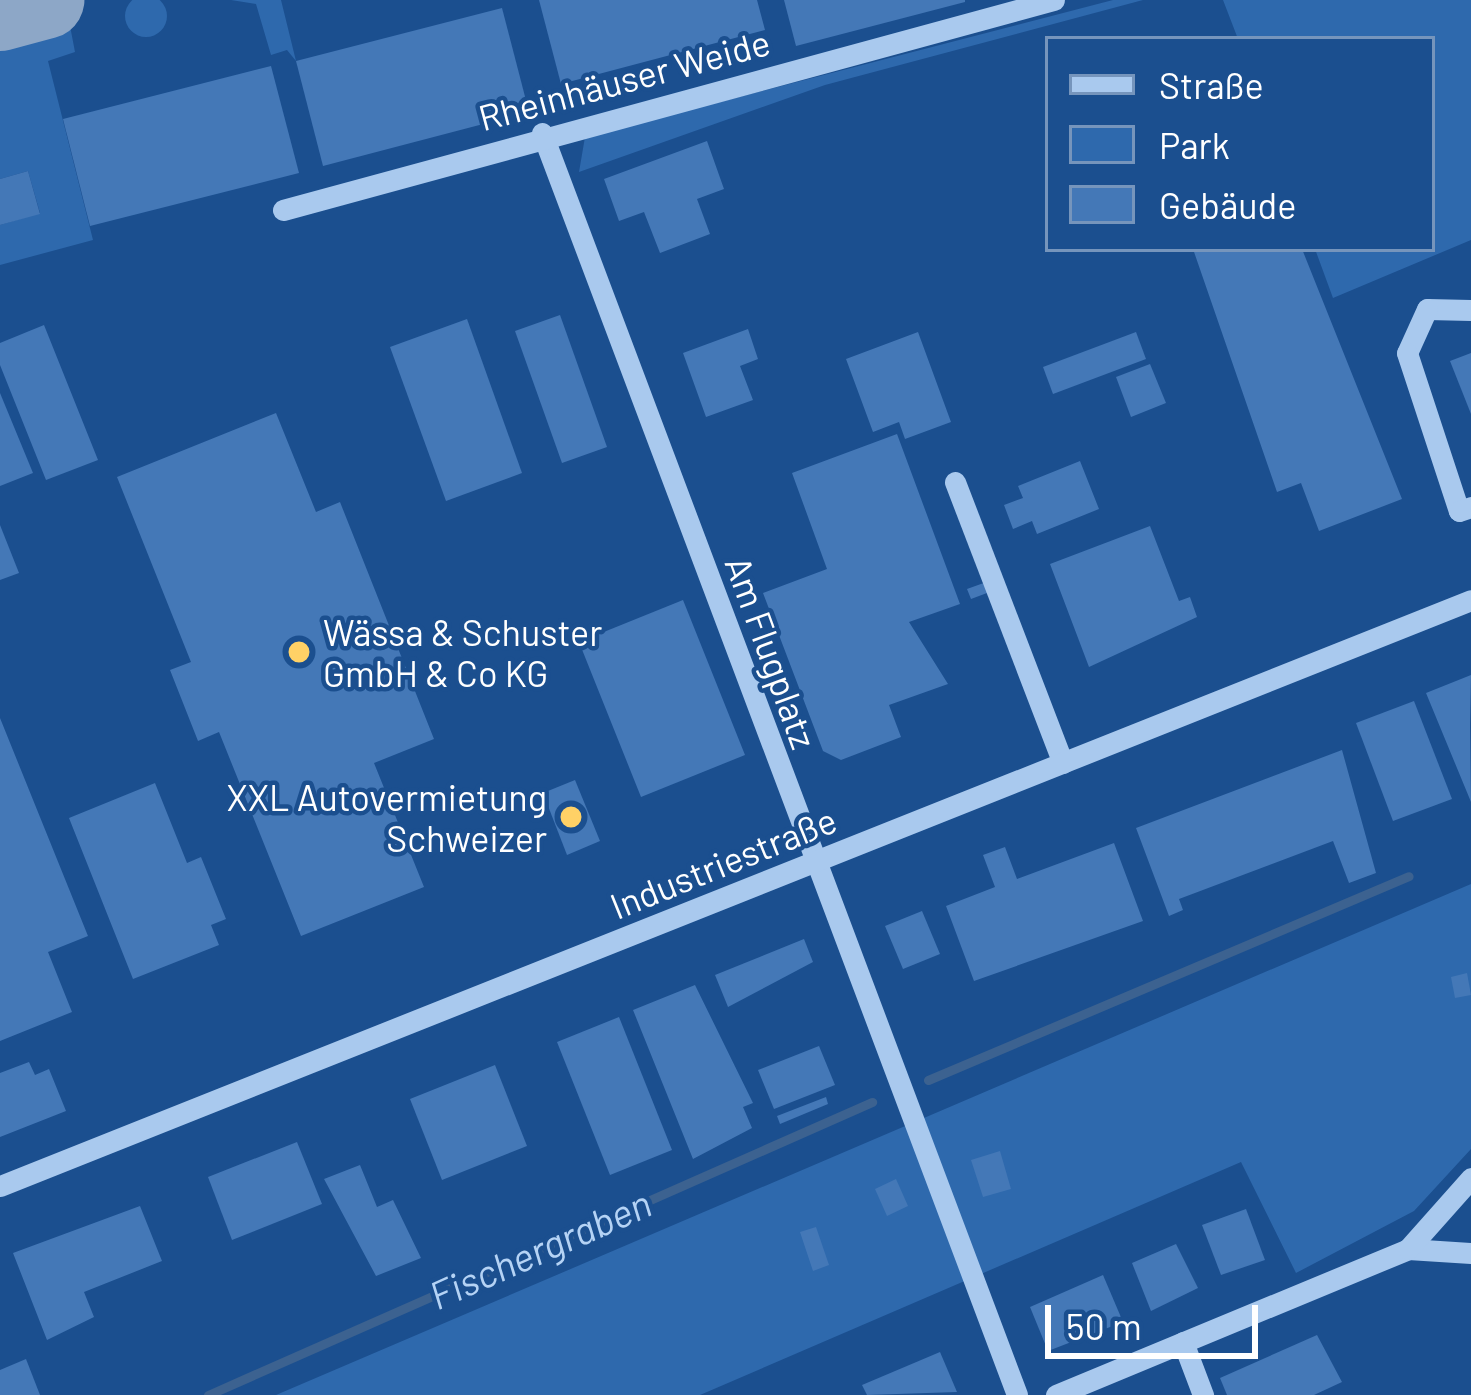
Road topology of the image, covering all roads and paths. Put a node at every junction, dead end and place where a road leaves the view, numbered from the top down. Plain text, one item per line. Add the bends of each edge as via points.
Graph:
1 (1054, 0) edge
2 (542, 133) junction
3 (283, 210) dead end
4 (1471, 310) edge
5 (955, 482) dead end
6 (1471, 507) edge
7 (1471, 600) edge
8 (1063, 763) junction
9 (812, 862) junction
10 (1471, 1178) edge
11 (0, 1186) edge
12 (1408, 1249) junction
13 (1471, 1253) edge
14 (1183, 1342) junction
15 (1017, 1395) edge
16 (1056, 1395) edge
17 (1203, 1395) edge

1 - 2 street, Rheinhäuser Weide
2 - 3 street, Rheinhäuser Weide
2 - 9 street, Am Flugplatz
4 - 6 street via 1427,309 1407,353 1459,511
5 - 8 street
7 - 8 street, Industriestraße
8 - 9 street, Industriestraße
9 - 11 street, Industriestraße
9 - 15 street, Am Flugplatz
10 - 12 street
12 - 13 street
12 - 14 street
14 - 16 street
14 - 17 street

